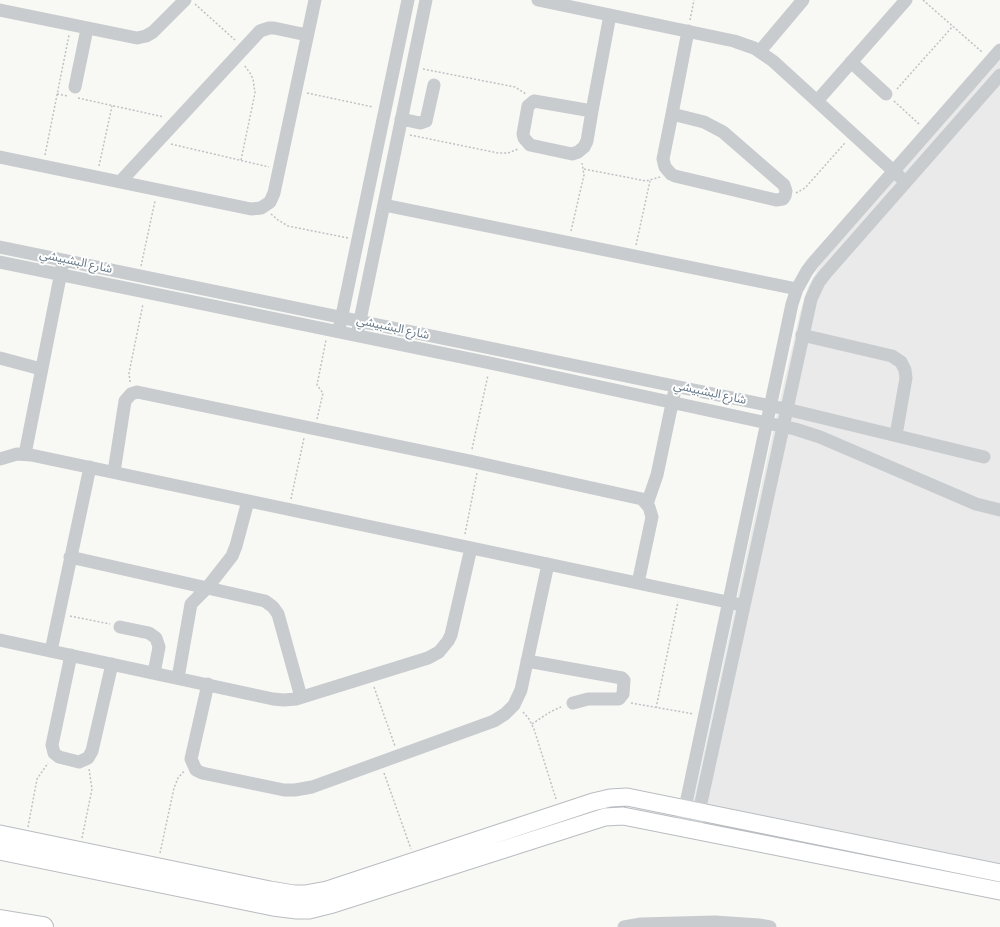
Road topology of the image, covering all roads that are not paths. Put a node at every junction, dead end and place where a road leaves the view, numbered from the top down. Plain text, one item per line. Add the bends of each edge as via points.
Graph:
1 (2, 0) edge
2 (185, 0) edge
3 (314, 0) edge
4 (408, 0) edge
5 (426, 0) edge
6 (538, 0) edge
7 (803, 0) edge
8 (906, 0) edge
9 (582, 5) edge
10 (0, 10) edge
11 (610, 15) junction
12 (87, 29) junction
13 (688, 32) junction
14 (307, 35) junction
15 (1000, 50) edge
16 (760, 51) junction
17 (851, 62) junction
18 (1000, 75) edge
19 (434, 85) dead end
20 (75, 87) dead end
21 (888, 96) road end
22 (817, 101) junction
23 (592, 111) junction
24 (672, 114) junction
25 (402, 119) junction
26 (0, 156) edge
27 (894, 171) junction
28 (120, 182) junction
29 (906, 182) junction
30 (384, 205) junction
31 (0, 247) edge
32 (64, 260) junction
33 (0, 262) edge
34 (60, 275) junction
35 (797, 289) junction
36 (341, 317) junction
37 (359, 321) junction
38 (334, 331) junction
39 (356, 335) junction
40 (802, 335) junction
41 (0, 358) edge
42 (41, 369) junction
43 (676, 386) junction
44 (672, 402) junction
45 (770, 406) junction
46 (786, 409) junction
47 (767, 423) junction
48 (782, 426) junction
49 (896, 435) junction
50 (25, 454) junction
51 (984, 457) dead end
52 (0, 459) edge
53 (90, 467) junction
54 (114, 472) junction
55 (248, 501) junction
56 (647, 504) junction
57 (1000, 510) edge
58 (467, 547) junction
59 (70, 558) junction
60 (548, 564) junction
61 (638, 583) junction
62 (207, 588) junction
63 (729, 602) junction
64 (744, 606) junction
65 (120, 626) road end
66 (0, 640) edge
67 (51, 651) junction
68 (71, 655) junction
69 (527, 661) junction
70 (112, 664) junction
71 (154, 673) junction
72 (178, 678) junction
73 (208, 684) junction
74 (301, 697) junction
75 (573, 703) road end
76 (692, 810) junction
77 (688, 828) junction
78 (0, 834) edge
79 (0, 851) edge
80 (1000, 873) edge
81 (1000, 891) edge
82 (0, 920) edge
83 (43, 927) edge
84 (624, 927) edge
85 (770, 927) edge

1 - 10 street
2 - 12 street via 154,32 141,38
3 - 14 street
4 - 36 street
5 - 25 street
6 - 9 street
7 - 16 street
8 - 17 street
9 - 11 street
10 - 12 street
11 - 13 street
11 - 23 street
12 - 20 street
13 - 16 street via 741,43
13 - 24 street
14 - 28 street via 269,28 260,31
14 - 28 street via 279,169 272,198 266,205 251,209
15 - 27 street
16 - 22 street
17 - 21 street
17 - 22 street
18 - 29 street
19 - 25 street via 426,121 420,123
22 - 27 street
23 - 23 street via 587,141 578,152 572,154 530,145 523,134 528,106 536,100
24 - 24 street via 704,122 723,132 784,185 786,193 776,200 675,176 665,167 663,159
25 - 30 street
26 - 28 street
27 - 29 street
27 - 35 street via 806,271
29 - 40 street via 819,282 811,298
30 - 35 street
30 - 37 street
31 - 32 street, شارع البشبيشي
32 - 34 street
32 - 36 street, شارع البشبيشي
33 - 34 street, شارع البشبيشي
34 - 38 street, شارع البشبيشي
34 - 42 street
35 - 45 street
36 - 37 street, شارع البشبيشي
36 - 38 street
37 - 39 street
37 - 43 street, شارع البشبيشي
38 - 39 street, شارع البشبيشي
39 - 44 street, شارع البشبيشي
40 - 46 street
40 - 49 street via 892,356 901,362 906,378
41 - 42 street
42 - 50 street
43 - 44 street
43 - 45 street, شارع البشبيشي
44 - 47 street, شارع البشبيشي
44 - 56 street via 657,475
45 - 46 street, شارع البشبيشي
45 - 47 street
46 - 48 street
46 - 49 street, شارع البشبيشي
47 - 48 street, شارع البشبيشي
47 - 63 street
48 - 57 street, شارع البشبيشي via 820,437 971,502
48 - 64 street
49 - 51 street, شارع البشبيشي
50 - 52 street
50 - 53 street
53 - 54 street
53 - 59 street
54 - 55 street
54 - 56 street via 126,401 131,394 137,392 639,498
55 - 58 street
55 - 62 street via 234,551
56 - 61 street via 652,517
58 - 60 street
58 - 74 street via 451,635 439,652 428,658
59 - 62 street
59 - 67 street
60 - 61 street
60 - 69 street
61 - 63 street
62 - 72 street via 192,604
62 - 74 street via 265,601 276,610
63 - 64 street
63 - 76 street via 705,716
64 - 76 street
65 - 71 street via 149,633 156,638 159,647
66 - 67 street
67 - 68 street
68 - 70 street
68 - 70 street via 52,742 56,755 79,762 85,760 92,751
69 - 73 street via 521,690 514,705 494,721 312,787 295,790 284,790 196,770 192,763 192,755
69 - 75 street via 622,678 625,681 623,694 617,700 588,699
70 - 71 street
71 - 72 street
72 - 73 street
73 - 74 street via 279,700
76 - 77 street
76 - 78 main road via 636,798 618,797 601,800 327,890 294,894
76 - 80 main road
77 - 79 main road via 634,817 605,817 322,908 297,910 273,908
77 - 81 main road
82 - 83 highway
84 - 85 street via 641,924 715,922

